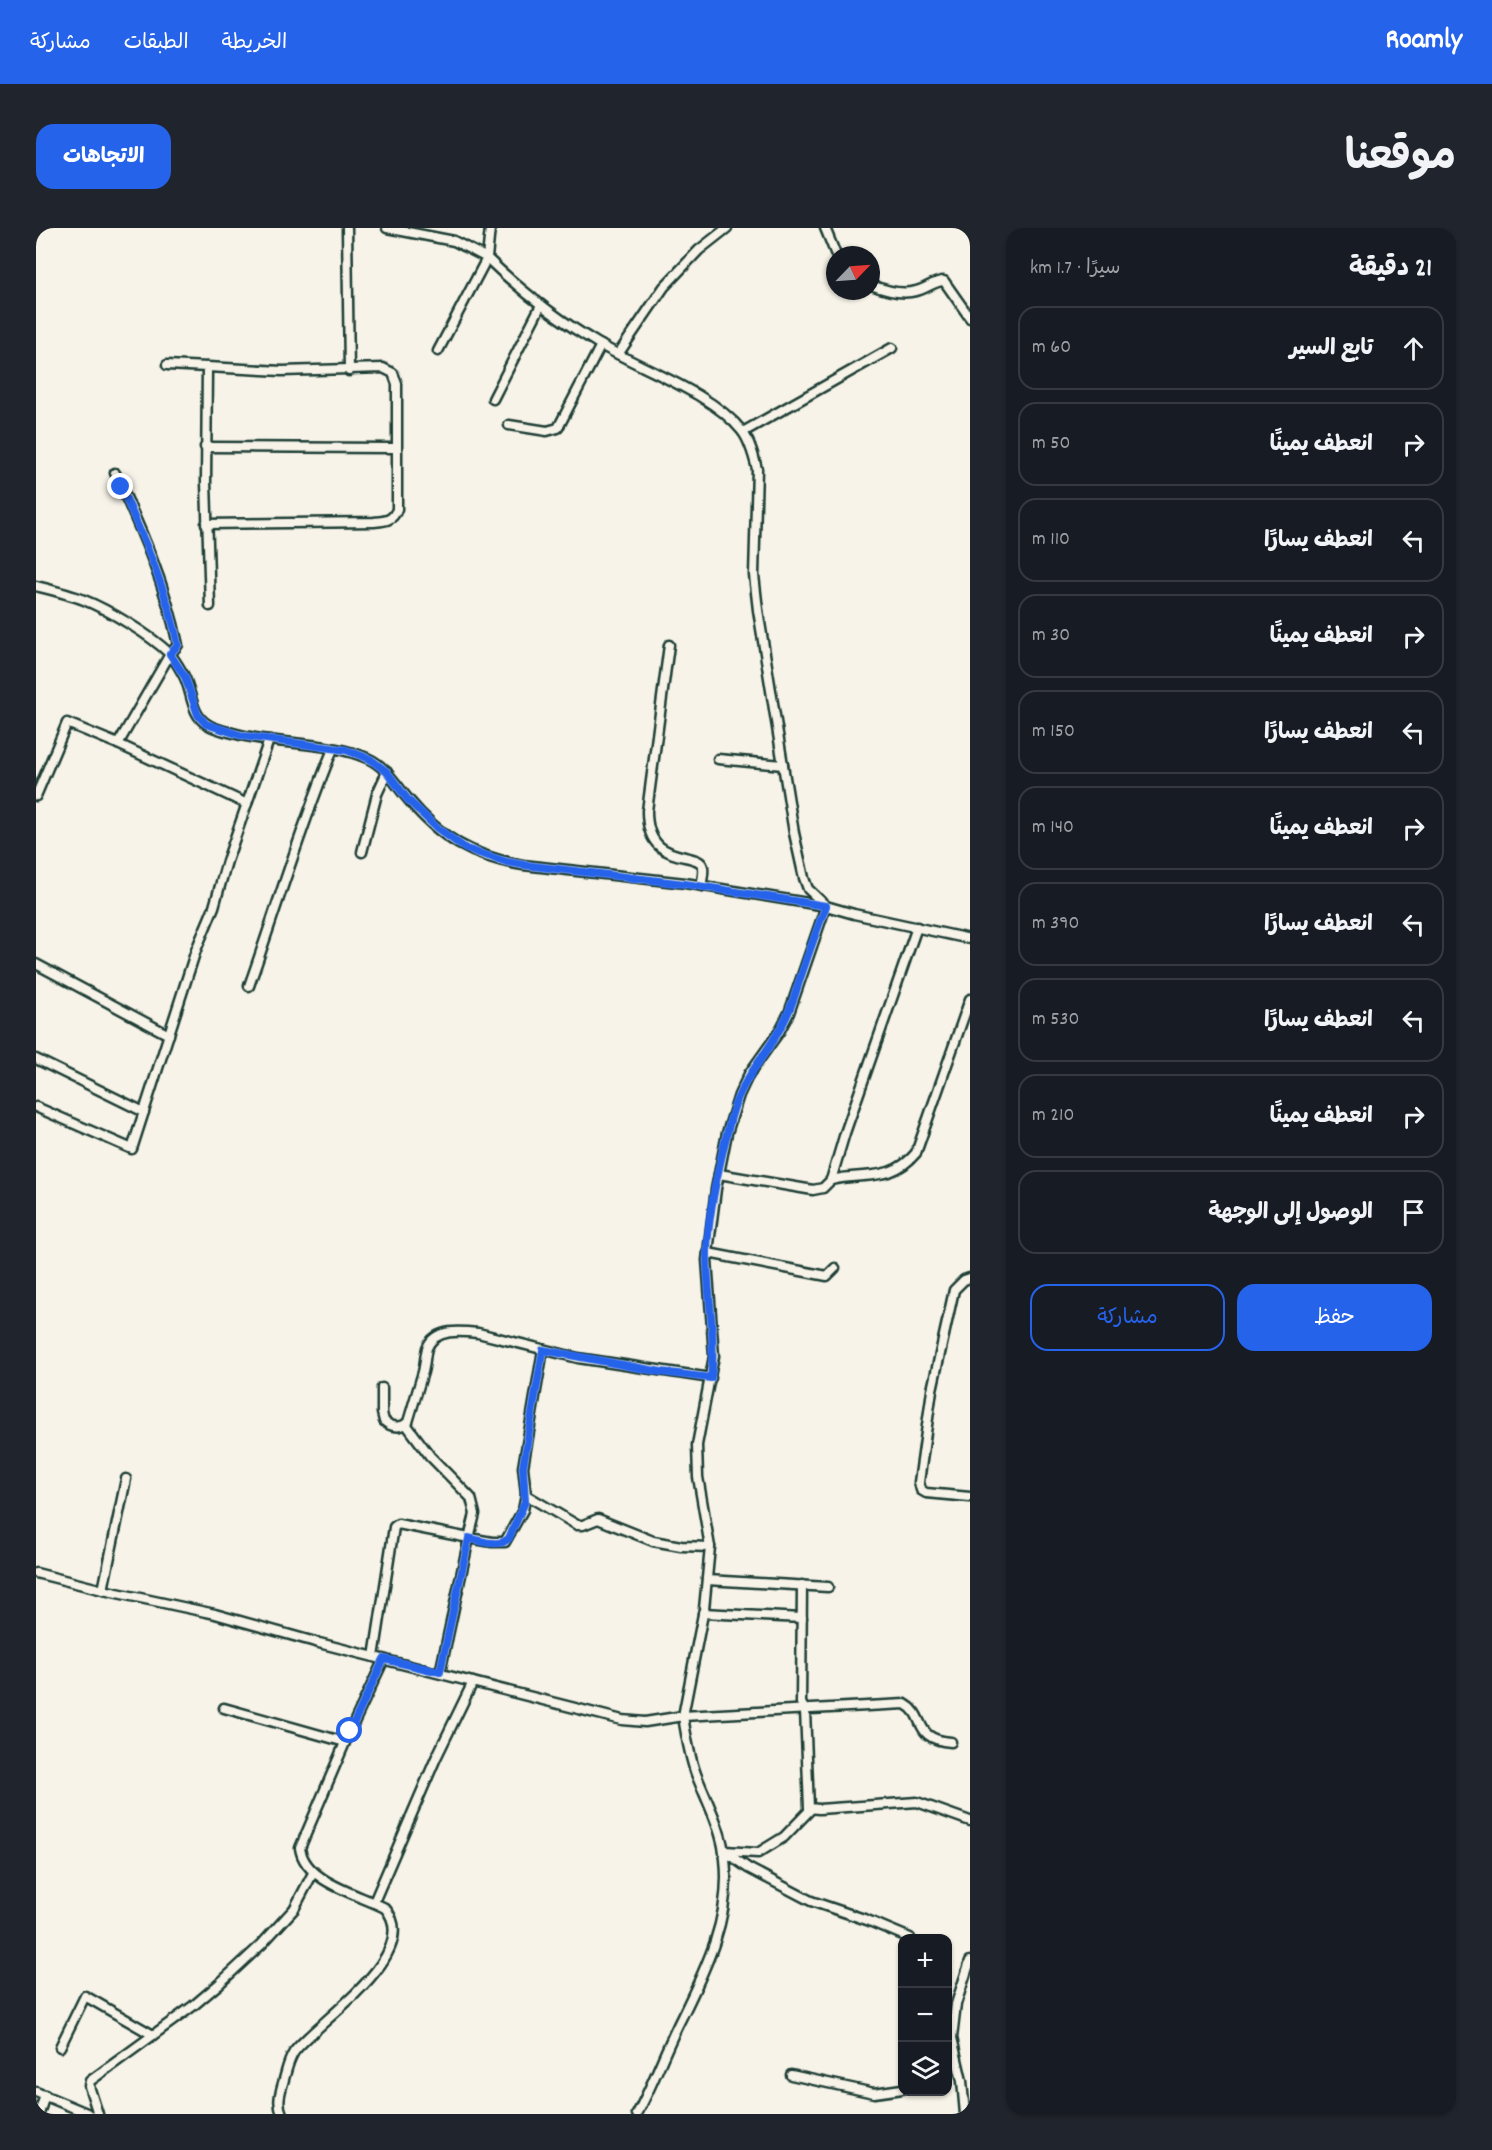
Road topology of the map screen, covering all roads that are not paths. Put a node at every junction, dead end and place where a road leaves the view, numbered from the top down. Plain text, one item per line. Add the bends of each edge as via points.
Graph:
1 (347, 228) edge
2 (387, 228) edge
3 (490, 228) edge
4 (727, 228) edge
5 (825, 228) edge
6 (407, 230) edge
7 (832, 246) edge
8 (487, 258) junction
9 (880, 287) edge
10 (541, 305) junction
11 (970, 318) edge
12 (601, 345) junction
13 (892, 348) dead end
14 (438, 351) dead end
15 (619, 353) junction
16 (167, 365) dead end
17 (207, 367) junction
18 (349, 371) junction
19 (493, 399) dead end
20 (509, 425) dead end
21 (743, 432) junction
22 (205, 447) junction
23 (395, 448) junction
24 (115, 473) dead end
25 (206, 524) junction
26 (36, 586) edge
27 (210, 606) dead end
28 (669, 645) dead end
29 (170, 654) junction
30 (269, 740) junction
31 (118, 744) junction
32 (333, 749) junction
33 (718, 759) dead end
34 (783, 765) junction
35 (387, 772) junction
36 (36, 796) edge
37 (247, 804) junction
38 (362, 852) dead end
39 (701, 886) junction
40 (826, 906) junction
41 (917, 927) junction
42 (970, 939) edge
43 (36, 964) edge
44 (249, 986) dead end
45 (970, 999) edge
46 (169, 1035) junction
47 (36, 1059) edge
48 (36, 1107) edge
49 (144, 1112) junction
50 (719, 1174) junction
51 (831, 1180) junction
52 (708, 1253) junction
53 (835, 1268) dead end
54 (970, 1278) edge
55 (543, 1350) junction
56 (711, 1378) junction
57 (382, 1388) dead end
58 (406, 1424) junction
59 (126, 1479) dead end
60 (526, 1495) junction
61 (970, 1497) edge
62 (469, 1538) junction
63 (710, 1547) junction
64 (36, 1573) edge
65 (707, 1580) junction
66 (802, 1585) junction
67 (828, 1587) dead end
68 (103, 1590) junction
69 (703, 1613) junction
70 (802, 1618) junction
71 (379, 1658) junction
72 (440, 1672) junction
73 (473, 1682) junction
74 (224, 1708) dead end
75 (805, 1710) junction
76 (683, 1716) junction
77 (345, 1742) junction
78 (951, 1742) dead end
79 (811, 1809) junction
80 (970, 1821) edge
81 (724, 1851) junction
82 (313, 1873) junction
83 (374, 1902) junction
84 (900, 1934) edge
85 (970, 1961) edge
86 (952, 2017) edge
87 (153, 2035) junction
88 (952, 2038) edge
89 (60, 2047) dead end
90 (791, 2075) dead end
91 (898, 2090) edge
92 (36, 2092) edge
93 (45, 2095) junction
94 (39, 2114) edge
95 (89, 2114) edge
96 (98, 2114) edge
97 (282, 2114) edge
98 (637, 2114) edge
99 (965, 2114) edge

1 - 18 street
2 - 6 street
3 - 8 street
4 - 15 street via 664,286
5 - 7 street
6 - 8 street via 454,241
8 - 10 street
8 - 14 street
9 - 11 street via 914,292 944,281
10 - 12 street
10 - 19 street
12 - 15 street
12 - 20 street via 558,428 547,431
13 - 21 street
15 - 21 street via 687,389
16 - 17 street
17 - 18 street
17 - 22 street
18 - 23 street via 383,368 393,373 397,384
21 - 34 street via 757,469 754,575
22 - 23 street
22 - 25 street
23 - 25 street via 397,509 385,521
24 - 29 street via 174,623 178,645
25 - 27 street
26 - 29 street via 93,604
28 - 39 street via 647,825 661,848 701,864
29 - 30 street via 206,724
29 - 31 street
30 - 32 street
30 - 37 street
31 - 36 street via 68,723
31 - 37 street
32 - 35 street via 356,753
32 - 44 street via 295,847
33 - 34 street
34 - 40 street via 804,878
35 - 38 street
35 - 39 street via 429,822 466,849 524,865
37 - 46 street
39 - 40 street
40 - 41 street
40 - 50 street via 789,1012 739,1095
41 - 42 street
41 - 51 street
43 - 46 street
45 - 51 street via 916,1153 905,1164 883,1175
46 - 49 street
47 - 49 street
48 - 49 street via 132,1149
50 - 51 street via 813,1190 823,1188
50 - 52 street
52 - 53 street via 827,1276
52 - 56 street via 714,1356
54 - 61 street via 954,1290 932,1389 919,1482 926,1493
55 - 56 street
55 - 58 street via 478,1333 440,1335 428,1347
55 - 60 street via 523,1467
56 - 63 street via 697,1452
57 - 58 street via 384,1421 392,1426
58 - 62 street via 430,1456 471,1498 475,1514
59 - 68 street
60 - 62 street via 523,1510 506,1542
60 - 63 street via 577,1525 598,1519 653,1541
62 - 71 street via 399,1524 394,1527
62 - 72 street
63 - 65 street
64 - 68 street
65 - 66 street
65 - 69 street
66 - 67 street
66 - 70 street
68 - 71 street via 215,1614
69 - 70 street
69 - 76 street
70 - 75 street via 801,1703
71 - 72 street
71 - 77 street
72 - 73 street
73 - 76 street via 630,1721
73 - 83 street
74 - 77 street
75 - 76 street
75 - 78 street via 905,1704 928,1736
75 - 79 street
76 - 81 street via 695,1772
77 - 82 street via 300,1848
79 - 80 street via 917,1802
79 - 81 street via 784,1837 758,1853
81 - 84 street via 811,1902
81 - 98 street via 723,1918 703,1974
82 - 83 street
82 - 87 street via 294,1909 261,1945 219,1984
83 - 97 street via 390,1916 392,1942 370,1980 292,2054 280,2094
85 - 86 street
87 - 89 street via 85,1996
87 - 96 street via 90,2081
88 - 99 street
90 - 91 street via 874,2093
92 - 93 street
93 - 94 street
93 - 95 street

